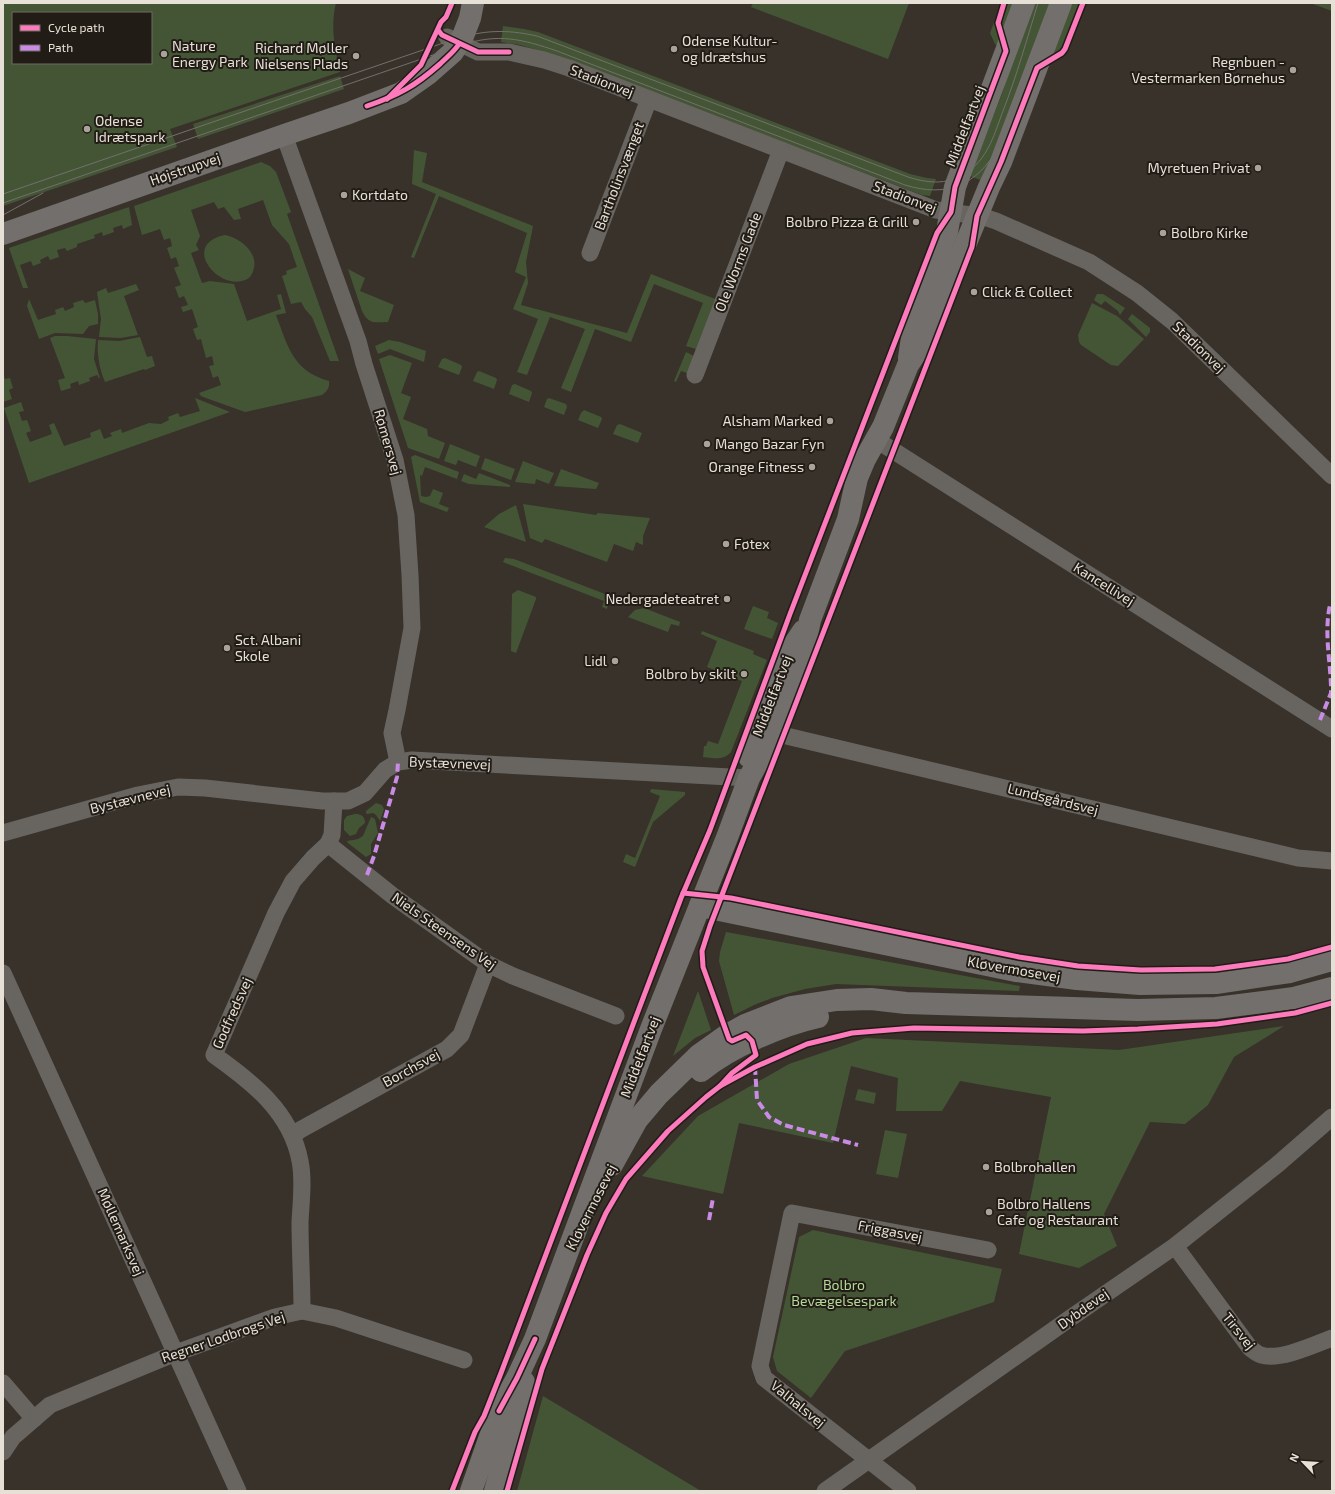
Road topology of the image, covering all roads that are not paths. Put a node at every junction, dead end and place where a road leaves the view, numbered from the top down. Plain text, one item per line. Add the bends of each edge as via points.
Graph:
1 (459, 3) edge
2 (473, 3) edge
3 (1024, 3) edge
4 (1062, 3) edge
5 (453, 40) junction
6 (649, 99) junction
7 (284, 134) junction
8 (781, 150) junction
9 (950, 212) junction
10 (977, 216) junction
11 (3, 234) edge
12 (590, 253) dead end
13 (908, 365) junction
14 (695, 375) dead end
15 (880, 437) junction
16 (1332, 476) edge
17 (810, 620) junction
18 (1332, 729) edge
19 (774, 733) junction
20 (398, 762) junction
21 (749, 778) junction
22 (334, 801) junction
23 (3, 833) edge
24 (328, 844) junction
25 (1332, 862) edge
26 (700, 906) junction
27 (1332, 960) edge
28 (488, 964) junction
29 (3, 973) edge
30 (1332, 988) edge
31 (616, 1016) dead end
32 (1332, 1117) edge
33 (293, 1135) junction
34 (792, 1213) joint
35 (1175, 1246) junction
36 (988, 1250) dead end
37 (564, 1261) junction
38 (302, 1311) junction
39 (535, 1338) junction
40 (1332, 1338) edge
41 (176, 1353) junction
42 (464, 1360) dead end
43 (3, 1383) edge
44 (499, 1411) junction
45 (34, 1419) junction
46 (3, 1452) edge
47 (868, 1460) junction
48 (238, 1491) edge
49 (458, 1491) edge
50 (471, 1491) edge
51 (495, 1491) edge
52 (826, 1491) edge
53 (908, 1491) edge

1 - 5 main road
2 - 5 main road via 470,18
3 - 9 main road, Middelfartvej via 965,157
4 - 10 main road, Middelfartvej via 1001,162
5 - 6 street, Stadionvej via 478,52 509,52 544,60
5 - 7 main road, Højstrupvej via 453,52 401,93
6 - 8 street, Stadionvej
6 - 12 street, Bartholinsvænget
7 - 11 main road, Højstrupvej
7 - 20 street, Rømersvej via 358,341 395,460 406,515 412,628 392,734
8 - 9 street, Stadionvej via 936,210
8 - 14 street, Ole Worms Gade
9 - 10 street, Stadionvej
9 - 13 main road, Middelfartvej via 947,232 915,316
10 - 13 main road, Middelfartvej via 929,332
10 - 16 street, Stadionvej via 996,221 1089,262 1137,293 1172,321
13 - 15 main road, Middelfartvej
15 - 17 main road, Middelfartvej via 876,466 870,482 848,519
15 - 18 street, Kancellivej
17 - 19 main road, Middelfartvej via 801,664
17 - 21 main road, Middelfartvej via 785,658 748,758
19 - 21 main road, Middelfartvej
19 - 25 street, Lundsgårdsvej via 1298,858
20 - 21 street, Bystævnevej via 412,760
20 - 22 street, Bystævnevej via 385,770 365,793 348,800
21 - 26 main road, Middelfartvej
22 - 23 street, Bystævnevej via 178,787 138,795
22 - 24 street via 332,835
24 - 28 street, Niels Steensens Vej via 393,896
24 - 33 street, Godfredsvej via 293,881 276,913 214,1055 260,1090 278,1110
26 - 27 main road, Kløvermosevej via 1016,971 1085,980 1140,984 1216,983 1290,972
26 - 37 main road, Middelfartvej
28 - 31 street, Niels Steensens Vej
28 - 33 street, Borchsvej via 461,1035 447,1049
29 - 41 street, Møllemarksvej
30 - 37 main road, Kløvermosevej via 1294,998 1216,1008 1138,1010 906,1003 871,998 792,1007 745,1025 727,1035 699,1055 658,1094 637,1120 618,1153
32 - 35 street, Dybdevej via 1278,1164
33 - 38 street, Godfredsvej via 301,1161
34 - 36 street, Friggasvej
34 - 47 street, Valhalsvej via 760,1366 764,1378
35 - 40 street, Tirsvej via 1250,1348 1260,1355 1272,1357 1301,1350
35 - 47 street, Dybdevej
37 - 39 main road, Middelfartvej
38 - 41 street, Regner Lodbrogs Vej via 275,1317
38 - 42 street, Regner Lodbrogs Vej via 336,1318
39 - 44 main road, Middelfartvej
39 - 51 main road, Middelfartvej
41 - 45 street, Regner Lodbrogs Vej via 50,1405
41 - 48 street, Møllemarksvej
43 - 45 street
44 - 49 main road via 478,1439
44 - 50 main road, Middelfartvej
45 - 46 street, Regner Lodbrogs Vej via 13,1437
47 - 52 street, Dybdevej
47 - 53 street, Valhalsvej

